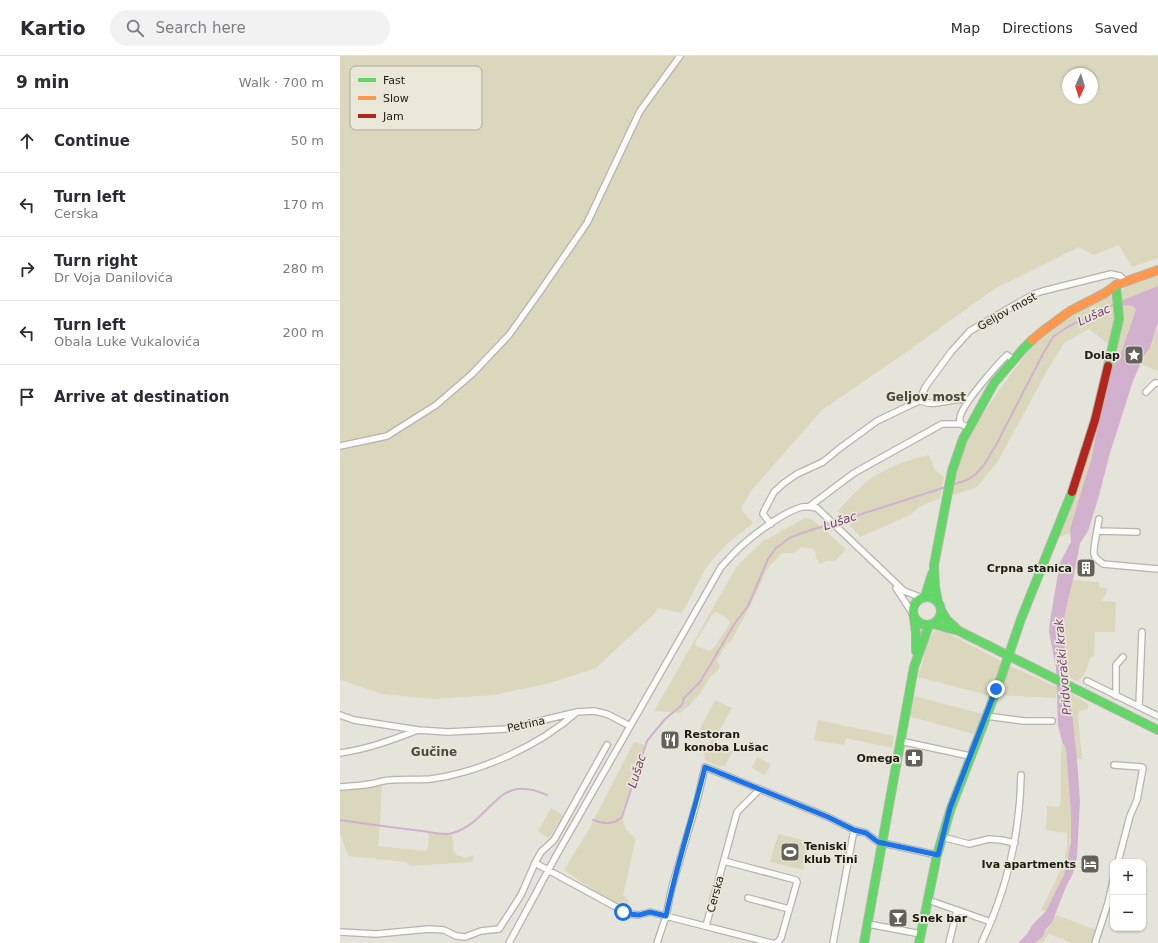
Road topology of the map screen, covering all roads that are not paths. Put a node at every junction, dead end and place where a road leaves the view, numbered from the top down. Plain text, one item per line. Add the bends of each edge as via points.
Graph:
1 (680, 56) edge
2 (1158, 270) edge
3 (1125, 281) junction
4 (1116, 285) junction
5 (1014, 360) junction
6 (1158, 383) edge
7 (1146, 392) dead end
8 (921, 400) junction
9 (969, 400) junction
10 (960, 424) junction
11 (969, 428) junction
12 (340, 446) edge
13 (810, 506) junction
14 (1099, 519) dead end
15 (771, 524) junction
16 (1097, 531) junction
17 (1137, 532) dead end
18 (934, 565) junction
19 (1158, 569) edge
20 (890, 579) junction
21 (922, 597) junction
22 (940, 606) junction
23 (913, 616) junction
24 (931, 625) junction
25 (959, 630) junction
26 (1142, 632) dead end
27 (1008, 656) junction
28 (1123, 657) dead end
29 (914, 667) junction
30 (1087, 681) dead end
31 (1116, 696) junction
32 (1138, 706) junction
33 (577, 712) junction
34 (340, 716) edge
35 (986, 716) junction
36 (1158, 716) edge
37 (1052, 721) dead end
38 (630, 726) junction
39 (418, 730) junction
40 (1158, 730) edge
41 (900, 741) junction
42 (607, 745) dead end
43 (340, 753) edge
44 (970, 756) junction
45 (1114, 765) dead end
46 (1021, 775) dead end
47 (340, 787) edge
48 (760, 789) junction
49 (854, 830) junction
50 (942, 837) junction
51 (883, 843) junction
52 (1015, 843) junction
53 (938, 855) junction
54 (1119, 859) edge
55 (724, 861) junction
56 (535, 863) junction
57 (549, 870) junction
58 (1110, 894) edge
59 (748, 898) dead end
60 (928, 900) junction
61 (789, 909) junction
62 (957, 910) junction
63 (666, 916) junction
64 (991, 922) junction
65 (868, 924) junction
66 (706, 926) junction
67 (340, 932) edge
68 (921, 934) junction
69 (751, 941) edge
70 (982, 942) dead end
71 (509, 943) edge
72 (657, 943) edge
73 (771, 943) edge
74 (775, 943) edge
75 (833, 943) edge
76 (864, 943) edge
77 (919, 943) edge
78 (949, 943) edge
79 (1095, 943) edge

1 - 12 street via 640,111 587,223 509,335 472,374 436,405 387,436
2 - 3 street
3 - 4 street
3 - 8 street, Geljov most via 1120,276 1111,274 1074,282 1034,294 1004,310 970,331 926,386
4 - 5 street via 1056,321 1031,341
4 - 27 street via 1118,327 1095,420 1077,478
5 - 9 street via 1007,355
5 - 11 street via 994,383
6 - 7 street
8 - 9 street via 929,403 958,398
8 - 15 street via 877,420 823,462 784,483 774,492 763,514
9 - 10 street via 960,417
10 - 11 street
10 - 13 street via 942,424 854,473
11 - 18 street via 950,480
13 - 15 street
13 - 20 street via 817,508 828,518
14 - 16 street
15 - 38 street via 754,535 721,567
16 - 17 street
16 - 19 street via 1094,554 1103,564
18 - 21 street
18 - 22 street via 934,582
20 - 21 street via 904,591
20 - 23 street
21 - 22 street via 934,598
21 - 23 street via 913,605
22 - 24 street via 939,618
22 - 25 street via 947,620
23 - 24 street via 920,624
23 - 29 street via 916,642
24 - 25 street
24 - 29 street
25 - 27 street
26 - 32 street
27 - 35 street
27 - 40 street
28 - 31 street via 1116,665
29 - 41 street
30 - 31 street
31 - 32 street
32 - 36 street
33 - 38 street, Petrina via 594,711 607,714
33 - 39 street, Petrina via 506,729 448,732
33 - 47 street via 561,726 539,739 498,760 464,772 429,779 390,780
34 - 39 street, Petrina
35 - 37 street via 1024,721
35 - 44 street
38 - 57 street
39 - 43 street, Petrina via 379,745
41 - 44 street
41 - 51 street
42 - 56 street via 554,840 541,852
44 - 50 street
45 - 54 street via 1142,767 1143,770 1137,800
46 - 52 street
48 - 49 street
48 - 55 street, Cerska via 737,812
48 - 63 street via 705,767
49 - 51 street via 866,833
49 - 75 street
50 - 52 street via 969,844 989,839
50 - 53 street
51 - 53 street
51 - 65 street
52 - 64 street via 1009,871
53 - 60 street
55 - 61 street via 796,880
55 - 66 street, Cerska
56 - 57 street
56 - 67 street via 521,895 496,930 481,931 466,937 456,936 444,930 376,934
57 - 63 street via 629,914 650,912
57 - 71 street
58 - 79 street
59 - 61 street
60 - 62 street
60 - 68 street
61 - 74 street via 781,938
62 - 64 street
62 - 78 street
63 - 66 street
63 - 72 street
64 - 70 street
65 - 68 street
65 - 76 street
66 - 69 street
68 - 77 street
69 - 73 street

